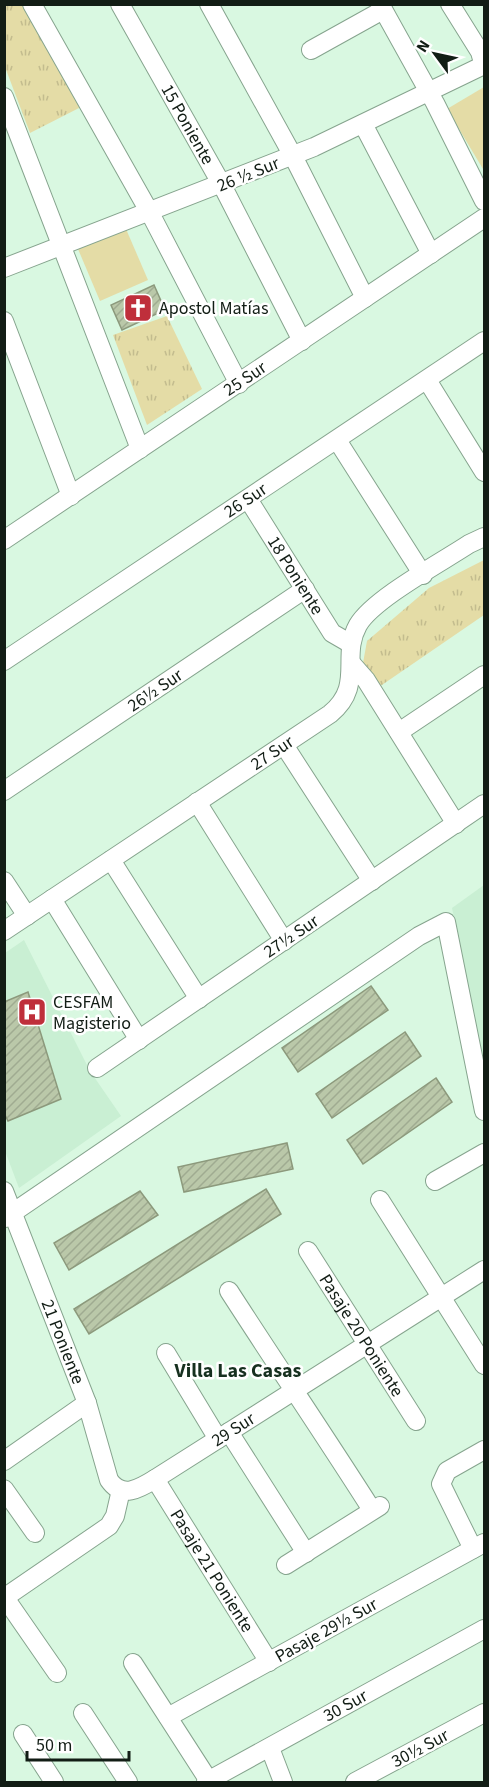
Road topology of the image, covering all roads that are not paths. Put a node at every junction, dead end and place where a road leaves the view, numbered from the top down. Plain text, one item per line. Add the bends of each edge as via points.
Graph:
1 (32, 4) edge
2 (120, 4) edge
3 (209, 4) edge
4 (450, 4) edge
5 (381, 7) edge
6 (311, 50) dead end
7 (484, 65) edge
8 (428, 92) junction
9 (4, 97) edge
10 (363, 124) junction
11 (293, 156) junction
12 (222, 185) junction
13 (484, 201) edge
14 (150, 213) junction
15 (484, 218) edge
16 (63, 246) junction
17 (431, 254) junction
18 (4, 268) edge
19 (365, 298) junction
20 (4, 321) edge
21 (302, 341) junction
22 (484, 341) edge
23 (427, 380) junction
24 (239, 384) junction
25 (337, 440) junction
26 (141, 449) junction
27 (484, 470) edge
28 (71, 495) junction
29 (248, 499) junction
30 (484, 537) edge
31 (4, 540) edge
32 (423, 575) junction
33 (305, 589) junction
34 (351, 644) junction
35 (4, 661) edge
36 (352, 664) junction
37 (484, 675) edge
38 (399, 732) junction
39 (285, 745) junction
40 (4, 791) edge
41 (197, 802) junction
42 (484, 804) edge
43 (456, 824) junction
44 (111, 860) junction
45 (4, 881) edge
46 (372, 881) junction
47 (52, 899) junction
48 (27, 916) junction
49 (4, 930) edge
50 (284, 941) junction
51 (199, 999) junction
52 (139, 1040) junction
53 (97, 1068) dead end
54 (484, 1111) edge
55 (484, 1153) edge
56 (435, 1181) dead end
57 (4, 1191) edge
58 (380, 1200) dead end
59 (9, 1216) edge
60 (308, 1251) dead end
61 (484, 1270) edge
62 (229, 1291) dead end
63 (441, 1297) junction
64 (367, 1344) junction
65 (166, 1353) dead end
66 (484, 1365) edge
67 (295, 1390) junction
68 (87, 1403) junction
69 (416, 1421) dead end
70 (224, 1435) junction
71 (484, 1450) edge
72 (4, 1461) edge
73 (155, 1479) junction
74 (4, 1489) edge
75 (121, 1490) junction
76 (35, 1533) dead end
77 (479, 1546) edge
78 (306, 1553) junction
79 (286, 1566) dead end
80 (5, 1598) edge
81 (484, 1629) edge
82 (269, 1662) junction
83 (133, 1663) dead end
84 (57, 1673) dead end
85 (83, 1713) dead end
86 (484, 1713) edge
87 (168, 1718) junction
88 (23, 1734) dead end
89 (270, 1748) junction
90 (213, 1781) edge
91 (54, 1782) edge
92 (128, 1782) edge
93 (283, 1782) edge
94 (355, 1782) edge

1 - 14 street
2 - 12 street, 15 Poniente
3 - 11 street
4 - 7 street
5 - 6 street
5 - 8 street
7 - 8 street, 26 ½ Sur
8 - 10 street, 26 ½ Sur
8 - 13 street
9 - 16 street
10 - 11 street, 26 ½ Sur
10 - 17 street
11 - 12 street, 26 ½ Sur
11 - 19 street
12 - 14 street, 26 ½ Sur
12 - 21 street, 15 Poniente
14 - 16 street, 26 ½ Sur
14 - 24 street
15 - 17 street, 25 Sur
16 - 18 street, 26 ½ Sur
16 - 26 street
17 - 19 street, 25 Sur
19 - 21 street, 25 Sur
20 - 28 street
21 - 24 street, 25 Sur
22 - 23 street, 26 Sur
23 - 25 street, 26 Sur
23 - 27 street
24 - 26 street, 25 Sur
25 - 29 street, 26 Sur
25 - 32 street
26 - 28 street, 25 Sur
28 - 31 street, 25 Sur
29 - 33 street, 18 Poniente
29 - 35 street, 26 Sur
30 - 32 street
32 - 34 street via 372,609 356,628
33 - 34 street, 18 Poniente via 332,633
33 - 40 street, 26½ Sur
34 - 36 street, 27 Sur
36 - 38 street
36 - 39 street, 27 Sur via 350,687 341,703
37 - 38 street
38 - 43 street
39 - 41 street, 27 Sur
39 - 46 street
41 - 44 street, 27 Sur
41 - 50 street
42 - 43 street, 27½ Sur
43 - 46 street, 27½ Sur
44 - 47 street, 27 Sur
44 - 51 street
45 - 48 street
46 - 50 street, 27½ Sur
47 - 48 street, 27 Sur
47 - 52 street
48 - 49 street, 27 Sur
50 - 51 street, 27½ Sur
51 - 52 street, 27½ Sur
52 - 53 street, 27½ Sur
54 - 59 street via 446,922 419,936
55 - 56 street
57 - 59 street, 21 Poniente
58 - 63 street
59 - 68 street, 21 Poniente
60 - 64 street, Pasaje 20 Poniente
61 - 63 street, 29 Sur
62 - 67 street
63 - 64 street, 29 Sur
63 - 66 street
64 - 67 street, 29 Sur
64 - 69 street, Pasaje 20 Poniente
65 - 70 street
67 - 70 street, 29 Sur
67 - 78 street via 376,1508
68 - 72 street
68 - 75 street, 21 Poniente via 109,1480
70 - 73 street, 29 Sur
70 - 78 street
71 - 77 street via 447,1471 441,1480 443,1492
73 - 75 street, 29 Sur via 137,1490
73 - 82 street, Pasaje 21 Poniente
74 - 76 street
75 - 80 street via 109,1526
77 - 82 street, Pasaje 29½ Sur
78 - 79 street
80 - 84 street
81 - 89 street, 30 Sur
82 - 87 street, Pasaje 29½ Sur
83 - 87 street
85 - 92 street
86 - 94 street, 30½ Sur
87 - 90 street
88 - 91 street
89 - 90 street, 30 Sur
89 - 93 street

